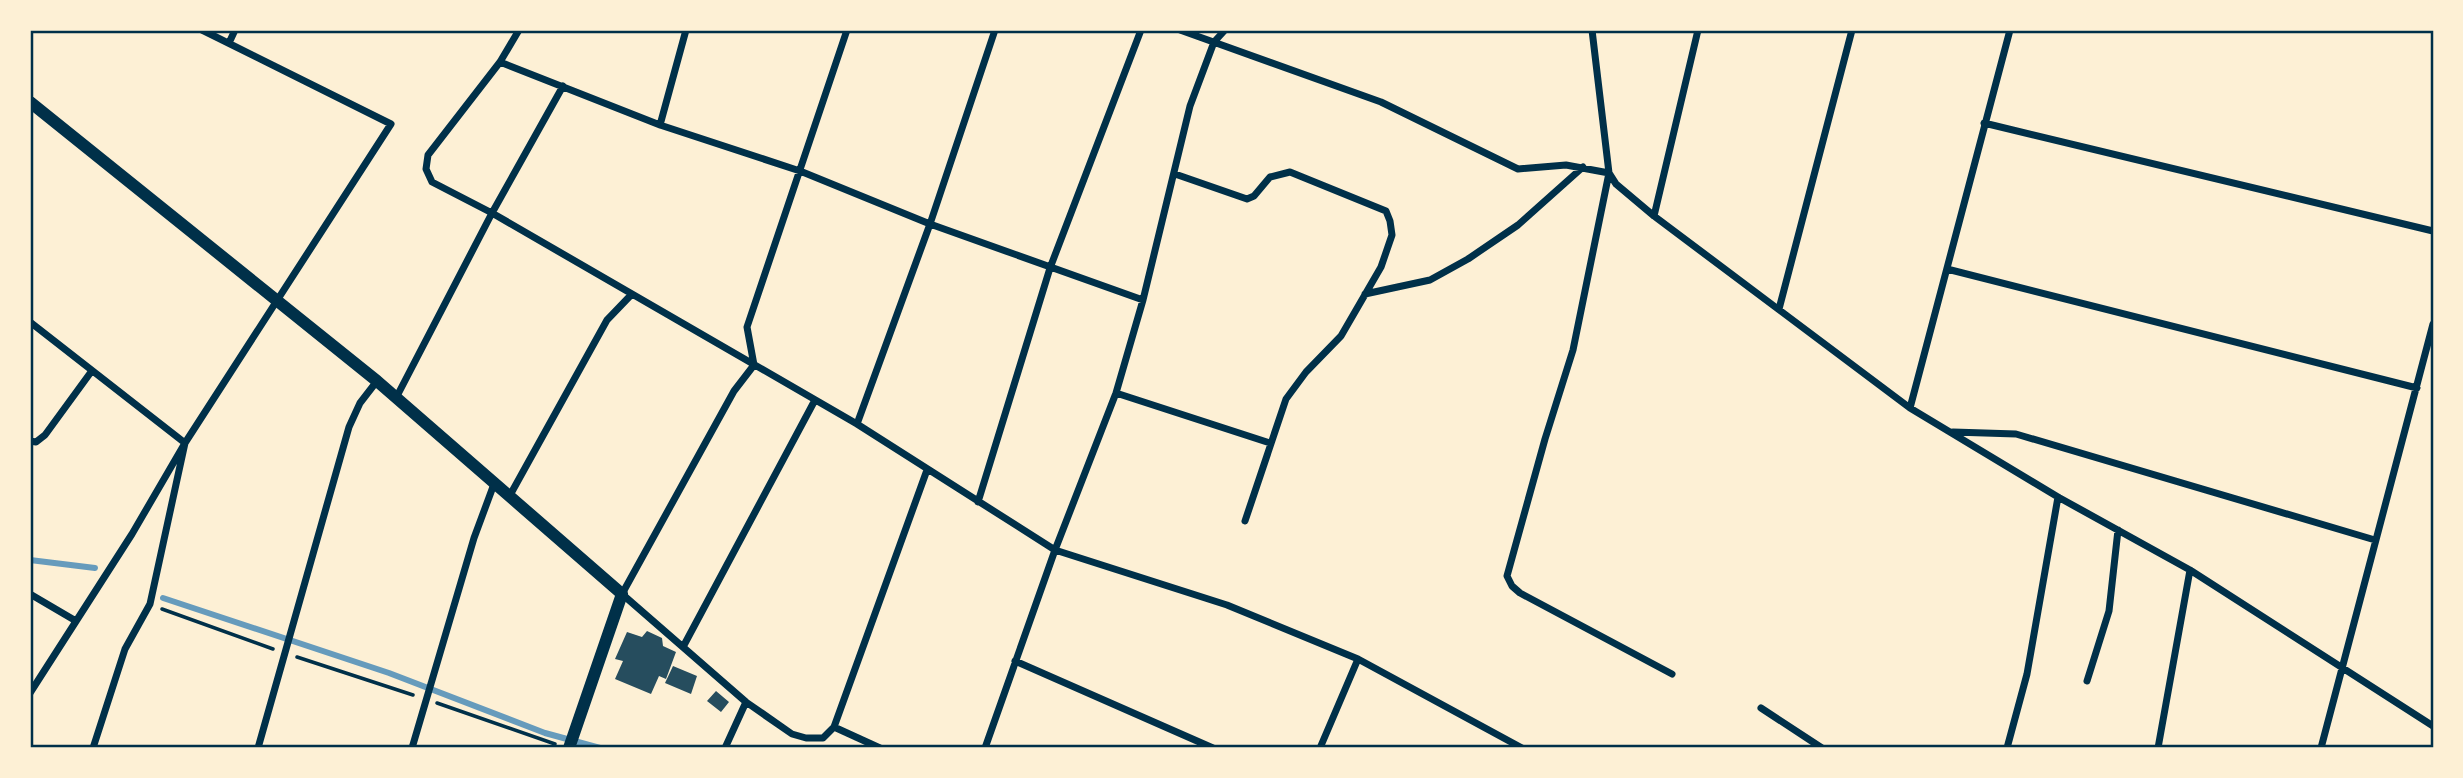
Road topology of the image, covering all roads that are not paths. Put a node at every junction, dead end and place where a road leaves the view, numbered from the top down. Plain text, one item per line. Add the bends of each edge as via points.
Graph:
1 (202, 30) edge
2 (235, 30) edge
3 (519, 30) edge
4 (686, 30) edge
5 (847, 30) edge
6 (995, 30) edge
7 (1141, 30) edge
8 (1180, 30) edge
9 (1225, 30) edge
10 (1592, 30) edge
11 (1698, 30) edge
12 (1852, 30) edge
13 (2010, 30) edge
14 (1214, 42) junction
15 (229, 43) junction
16 (499, 62) junction
17 (563, 86) junction
18 (30, 102) edge
19 (1984, 123) junction
20 (660, 125) junction
21 (1583, 167) junction
22 (800, 171) junction
23 (1609, 173) junction
24 (1175, 174) junction
25 (492, 213) junction
26 (1654, 216) junction
27 (930, 224) junction
28 (2433, 231) edge
29 (1050, 268) junction
30 (1947, 269) junction
31 (1365, 294) junction
32 (631, 295) junction
33 (1143, 300) junction
34 (277, 301) junction
35 (1779, 309) junction
36 (30, 322) edge
37 (2433, 324) edge
38 (754, 365) junction
39 (91, 372) junction
40 (377, 381) junction
41 (2417, 388) junction
42 (1116, 393) junction
43 (396, 398) junction
44 (815, 400) junction
45 (1910, 408) junction
46 (857, 424) junction
47 (1952, 432) junction
48 (33, 442) edge
49 (184, 443) junction
50 (1270, 443) junction
51 (927, 470) junction
52 (494, 484) junction
53 (509, 497) junction
54 (2058, 497) junction
55 (978, 502) junction
56 (1245, 521) dead end
57 (2118, 530) junction
58 (2375, 540) junction
59 (1055, 550) junction
60 (2190, 570) junction
61 (30, 594) edge
62 (622, 594) junction
63 (76, 621) junction
64 (683, 647) junction
65 (1358, 659) junction
66 (1014, 662) junction
67 (2342, 666) junction
68 (1672, 674) dead end
69 (2087, 681) dead end
70 (30, 692) edge
71 (746, 702) junction
72 (1761, 708) dead end
73 (2433, 726) edge
74 (834, 727) junction
75 (93, 748) edge
76 (258, 748) edge
77 (412, 748) edge
78 (568, 748) edge
79 (725, 748) edge
80 (880, 748) edge
81 (985, 748) edge
82 (1213, 748) edge
83 (1320, 748) edge
84 (1522, 748) edge
85 (1822, 748) edge
86 (2007, 748) edge
87 (2158, 748) edge
88 (2321, 748) edge

1 - 15 street
2 - 15 street
3 - 16 street
4 - 20 street
5 - 22 street
6 - 27 street
7 - 29 street
8 - 14 street
9 - 14 street
10 - 23 street
11 - 26 street
12 - 35 street
13 - 19 street
14 - 21 street via 1381,102 1518,169
14 - 24 street via 1190,106
15 - 34 street via 391,124
16 - 17 street
16 - 25 street via 428,155 426,169 432,181
17 - 20 street
17 - 25 street
18 - 34 street
19 - 28 street
19 - 30 street
20 - 22 street
21 - 23 street
21 - 31 street via 1518,225 1468,259 1430,280
22 - 27 street
22 - 38 street via 747,327
23 - 26 street
23 - 68 street via 1573,350 1507,576 1520,593
24 - 31 street via 1247,199 1270,177 1290,172 1386,211 1392,235
24 - 33 street
25 - 32 street
25 - 43 street
26 - 35 street
27 - 29 street
27 - 46 street
29 - 33 street
29 - 55 street
30 - 41 street
30 - 45 street
31 - 50 street via 1341,336 1286,399
32 - 38 street
32 - 53 street via 607,320
33 - 42 street
34 - 40 street
34 - 49 street
35 - 45 street
36 - 39 street
37 - 41 street
38 - 44 street
38 - 62 street via 734,391
39 - 48 street via 45,435
39 - 49 street
40 - 43 street
40 - 76 street via 349,427
41 - 58 street
42 - 50 street
42 - 59 street
43 - 52 street
44 - 46 street
44 - 64 street
45 - 47 street
46 - 51 street
47 - 54 street
47 - 58 street via 2016,434
49 - 63 street
49 - 75 street via 150,604 125,649
50 - 56 street
51 - 55 street
51 - 74 street
52 - 53 street
52 - 77 street
53 - 62 street
54 - 57 street
54 - 86 street via 2026,674
55 - 59 street
57 - 60 street
57 - 69 street via 2109,611
58 - 67 street
59 - 65 street via 1227,605
59 - 66 street
60 - 67 street
60 - 87 street
61 - 63 street
62 - 64 street
62 - 78 street
63 - 70 street
64 - 71 street
65 - 83 street
65 - 84 street
66 - 81 street
66 - 82 street
67 - 73 street
67 - 88 street
71 - 74 street via 792,734 806,738 823,738
71 - 79 street
72 - 85 street
74 - 80 street

